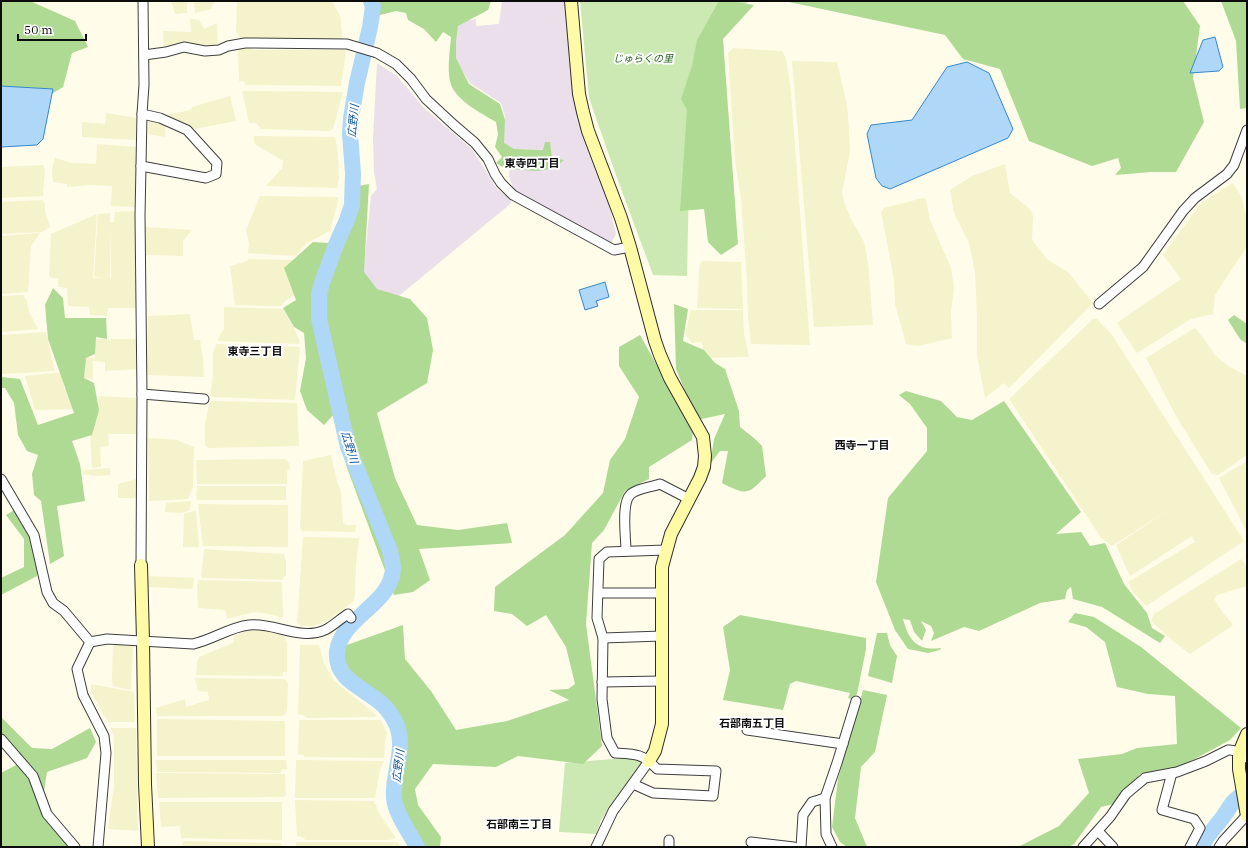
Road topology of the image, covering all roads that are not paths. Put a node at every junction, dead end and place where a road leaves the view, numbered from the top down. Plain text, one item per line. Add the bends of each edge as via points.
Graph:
1 (143, 1) edge
2 (571, 1) edge
3 (144, 54) junction
4 (142, 114) junction
5 (1247, 130) edge
6 (141, 166) junction
7 (630, 248) junction
8 (1099, 304) dead end
9 (142, 394) junction
10 (204, 399) dead end
11 (1, 478) edge
12 (689, 499) junction
13 (666, 550) junction
14 (626, 551) junction
15 (141, 566) joint
16 (599, 593) junction
17 (662, 593) junction
18 (352, 618) dead end
19 (662, 636) junction
20 (603, 638) junction
21 (143, 640) junction
22 (90, 642) junction
23 (662, 681) junction
24 (602, 682) junction
25 (856, 701) dead end
26 (747, 730) dead end
27 (1247, 734) edge
28 (1, 739) edge
29 (843, 744) junction
30 (1243, 755) edge
31 (649, 761) junction
32 (1172, 773) junction
33 (633, 784) junction
34 (825, 798) junction
35 (1247, 816) edge
36 (1098, 831) junction
37 (751, 842) dead end
38 (75, 847) edge
39 (98, 847) edge
40 (148, 847) edge
41 (596, 847) edge
42 (794, 847) edge
43 (801, 847) edge
44 (832, 847) edge
45 (1083, 847) edge
46 (1113, 847) edge
47 (1190, 847) edge
48 (1219, 847) edge

1 - 3 street
2 - 7 street via 579,94 583,112
3 - 4 street
3 - 7 street via 184,48 219,50 245,43 347,44 377,53 396,64 426,99 475,143 488,159 501,183 513,195 614,250
4 - 6 street
4 - 6 street via 160,118 187,130 217,163 216,174 206,178
5 - 8 street via 1234,165 1227,174 1182,211 1143,267
6 - 9 street
7 - 12 street via 660,355 703,437 704,467
9 - 10 street
9 - 15 street
11 - 22 street via 34,535 47,592
12 - 13 street via 671,534
12 - 14 street via 660,484 629,495 625,508
13 - 14 street
13 - 17 street via 662,566
14 - 16 street via 607,552 599,559
15 - 21 street
16 - 17 street
16 - 20 street via 597,618
17 - 19 street
18 - 21 street via 348,614 324,630 310,633 292,632 260,624 246,625 193,644
19 - 20 street
19 - 23 street
20 - 24 street
21 - 22 street via 107,639
21 - 40 street via 144,784
22 - 39 street via 77,669 83,695 104,736 106,753
23 - 24 street
23 - 31 street via 662,724 655,751
24 - 31 street via 607,738 615,754 635,754
25 - 29 street
26 - 29 street
27 - 30 street
28 - 38 street via 33,776 47,814
29 - 34 street
30 - 32 street via 1231,749 1206,762
30 - 35 street via 1239,769
31 - 33 street
31 - 33 street via 657,769 716,771 714,796 653,793
32 - 36 street via 1145,778 1126,794
32 - 47 street via 1162,810 1194,819 1200,828
33 - 41 street via 613,811
34 - 43 street via 812,802 803,815
34 - 44 street via 826,834
35 - 48 street
36 - 45 street
36 - 46 street
37 - 42 street

